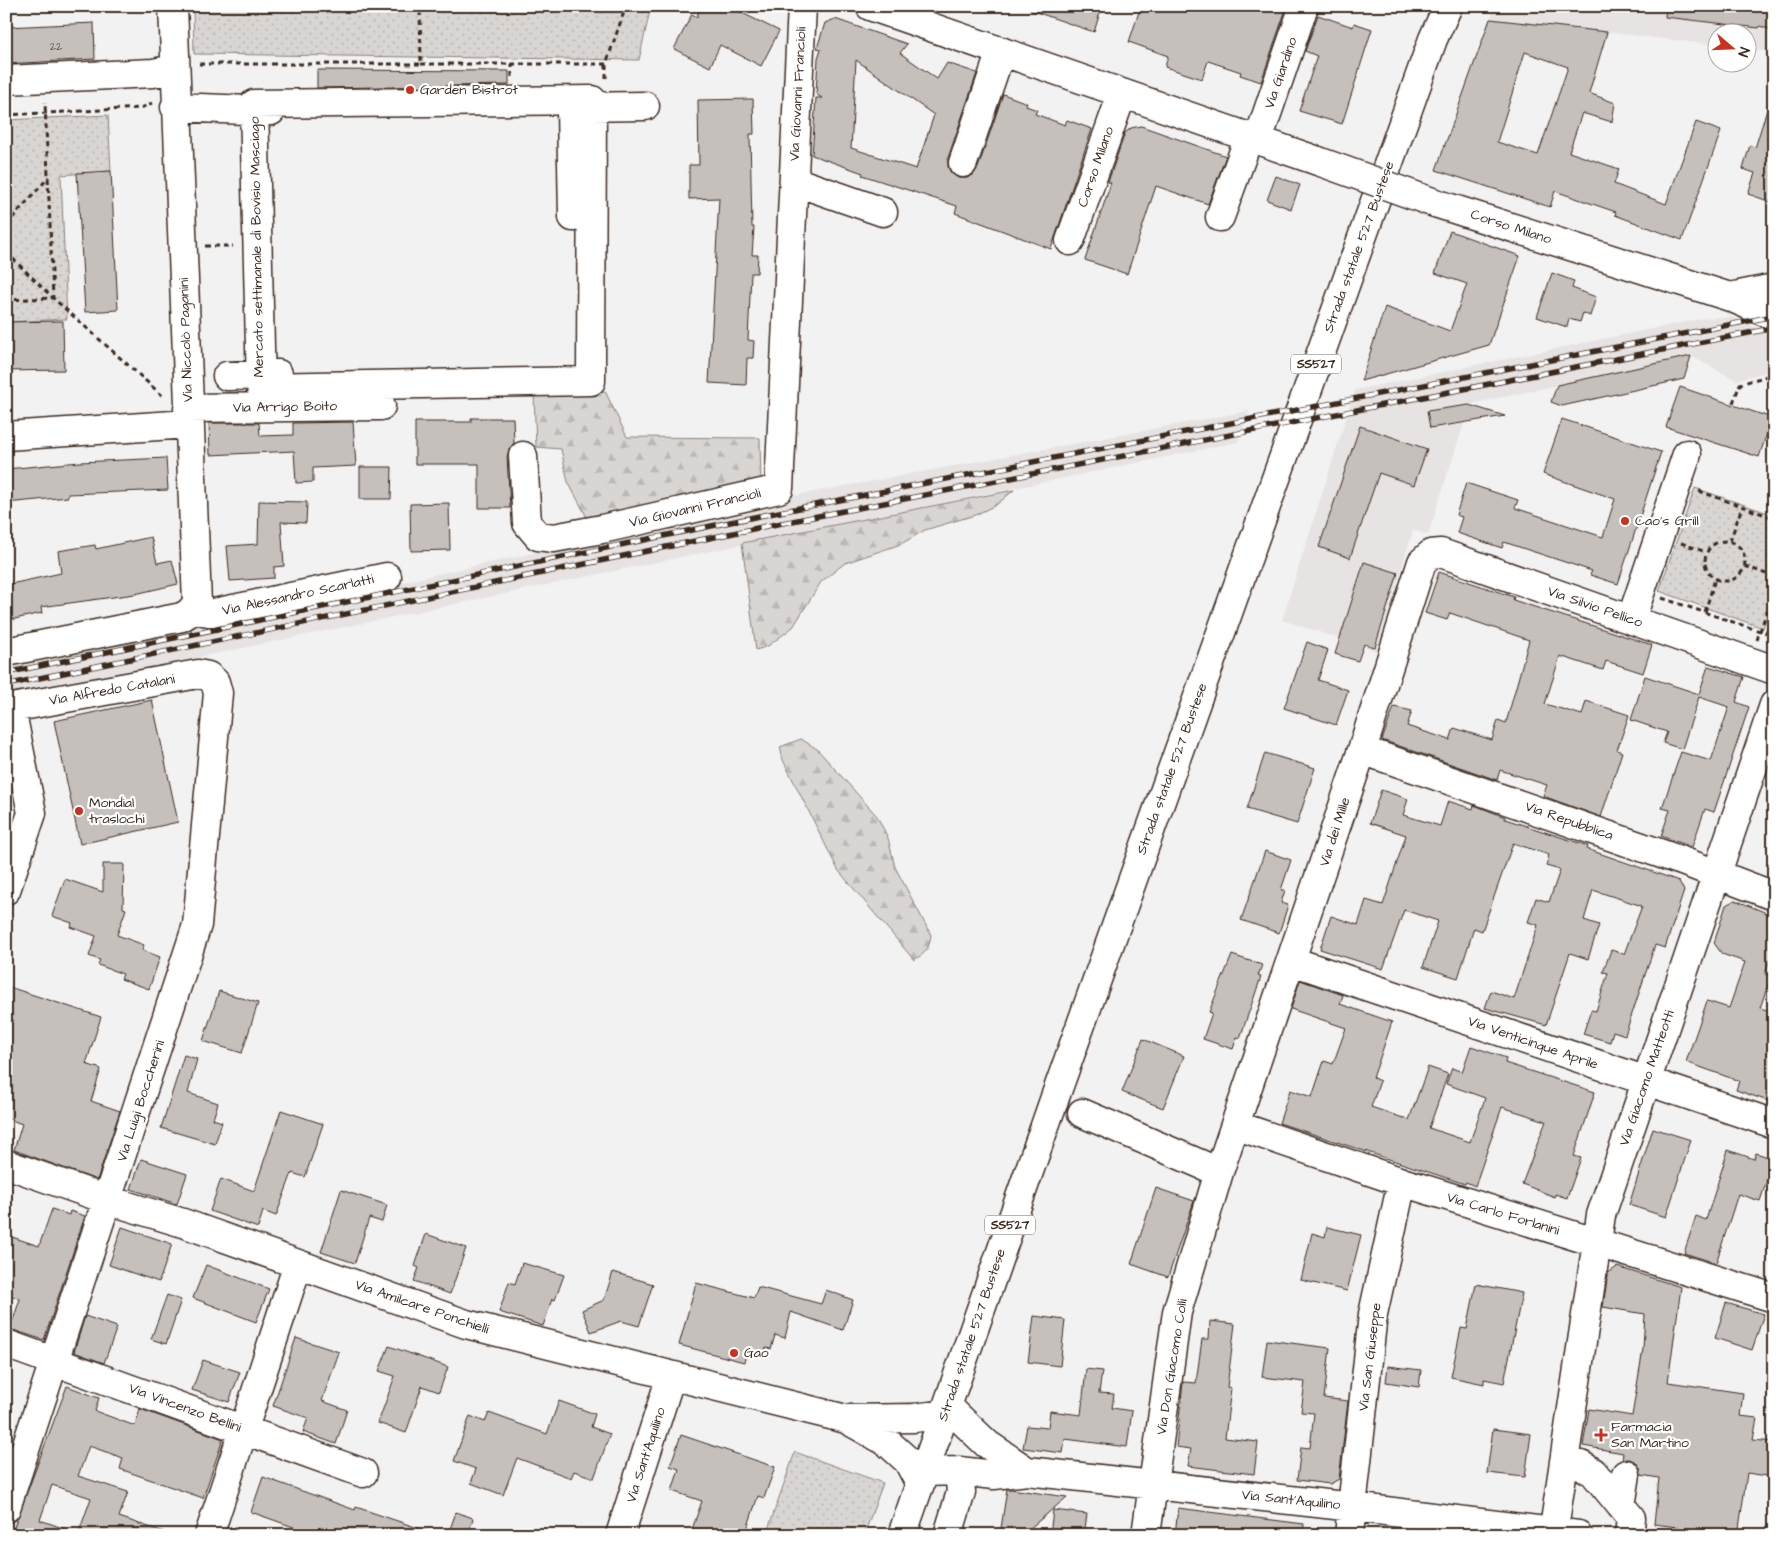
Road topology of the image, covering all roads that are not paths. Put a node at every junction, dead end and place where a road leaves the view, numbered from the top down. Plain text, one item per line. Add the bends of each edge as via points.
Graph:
1 (173, 6) edge
2 (802, 6) edge
3 (870, 6) edge
4 (1304, 6) edge
5 (1448, 6) edge
6 (1001, 50) junction
7 (182, 67) junction
8 (6, 80) edge
9 (1122, 94) junction
10 (165, 105) junction
11 (645, 106) dead end
12 (581, 107) junction
13 (259, 111) junction
14 (1253, 138) junction
15 (963, 163) dead end
16 (794, 181) junction
17 (883, 212) dead end
18 (1220, 217) dead end
19 (1070, 241) dead end
20 (1774, 288) edge
21 (1730, 297) junction
22 (1774, 316) edge
23 (265, 374) junction
24 (227, 376) dead end
25 (381, 406) dead end
26 (189, 416) junction
27 (6, 436) edge
28 (1687, 454) dead end
29 (523, 456) dead end
30 (1420, 566) joint
31 (387, 577) dead end
32 (193, 609) junction
33 (1631, 620) junction
34 (6, 652) edge
35 (1762, 666) edge
36 (215, 682) joint
37 (1774, 705) edge
38 (9, 709) edge
39 (1362, 750) junction
40 (1716, 874) junction
41 (6, 890) edge
42 (1774, 896) edge
43 (1292, 961) junction
44 (1647, 1080) junction
45 (1245, 1095) joint
46 (1082, 1113) dead end
47 (1774, 1124) edge
48 (1235, 1125) junction
49 (6, 1164) edge
50 (1219, 1172) junction
51 (1402, 1182) junction
52 (108, 1200) junction
53 (1596, 1242) junction
54 (298, 1264) junction
55 (1774, 1298) edge
56 (6, 1344) edge
57 (56, 1362) junction
58 (672, 1376) junction
59 (946, 1410) junction
60 (846, 1420) junction
61 (245, 1430) junction
62 (1564, 1462) junction
63 (959, 1471) junction
64 (1027, 1471) junction
65 (363, 1473) dead end
66 (1626, 1474) dead end
67 (922, 1478) junction
68 (1153, 1484) junction
69 (1621, 1506) junction
70 (1353, 1507) junction
71 (6, 1508) edge
72 (1562, 1533) edge
73 (209, 1535) edge
74 (620, 1535) edge
75 (902, 1535) edge
76 (948, 1535) edge
77 (1146, 1535) edge
78 (1349, 1535) edge
79 (1629, 1535) edge

1 - 7 street, Via Niccolò Paganini
2 - 16 street, Via Giovanni Francioli
3 - 6 street, Corso Milano
4 - 14 street, Via Giardino
5 - 59 street, Strada statale 527 Bustese / SS527 via 1321,349
6 - 9 street, Corso Milano
6 - 15 street
7 - 8 street via 153,74
7 - 10 street, Via Niccolò Paganini
9 - 14 street, Corso Milano
9 - 19 street, Corso Milano
10 - 13 street
10 - 26 street, Via Niccolò Paganini
11 - 12 street
12 - 13 street, Mercato settimanale di Bovisio Masciago via 592,100 254,104
12 - 23 street, Mercato settimanale di Bovisio Masciago via 591,381 261,387
13 - 23 street
13 - 23 street, Mercato settimanale di Bovisio Masciago via 257,245
14 - 18 street
14 - 21 street, Corso Milano, bridge via 1435,202
16 - 17 street, Via Giovanni Francioli
16 - 29 street, Via Giovanni Francioli via 779,489 602,529 554,538 538,536 527,523
20 - 21 street
21 - 22 street, Corso Milano
23 - 24 street
25 - 26 street, Via Arrigo Boito
26 - 27 street, Via Arrigo Boito via 162,426
26 - 32 street, Via Niccolò Paganini via 198,598
28 - 33 street
30 - 33 street, Via Silvio Pellico via 1431,554 1441,553
30 - 39 street, Via dei Mille
31 - 32 street, Via Alessandro Scarlatti via 214,612
32 - 34 street, Via Alessandro Scarlatti via 182,617
33 - 35 street, Via Silvio Pellico
36 - 38 street, Via Alfredo Catalani via 198,674
36 - 52 street, Via Luigi Boccherini via 218,702 197,924
37 - 40 street, Via Giacomo Matteotti
38 - 41 street via 32,813
39 - 40 street, Via Repubblica
39 - 43 street, Via dei Mille
40 - 42 street, Via Repubblica
40 - 44 street, Via Giacomo Matteotti
43 - 44 street, Via Venticinque Aprile
43 - 45 street, Via dei Mille
44 - 47 street, Via Venticinque Aprile
44 - 53 street, Via Giacomo Matteotti via 1601,1216
45 - 48 street, Via Don Giacomo Colli
46 - 50 street
48 - 50 street, Via Don Giacomo Colli
48 - 51 street, Via Carlo Forlanini
49 - 52 street, Via Amilcare Ponchielli
50 - 68 street, Via Don Giacomo Colli via 1177,1312
51 - 53 street, Via Carlo Forlanini
51 - 70 street, Via San Giuseppe via 1373,1314
52 - 54 street, Via Amilcare Ponchielli
52 - 57 street, Via Luigi Boccherini
53 - 55 street, Via Carlo Forlanini
53 - 62 street, Via Giacomo Matteotti
54 - 58 street, Via Amilcare Ponchielli via 466,1324
54 - 61 street
56 - 57 street, Via Vincenzo Bellini
57 - 61 street, Via Vincenzo Bellini
57 - 71 street, Via Luigi Boccherini
58 - 60 street, Via Amilcare Ponchielli
58 - 74 street, Via Sant'Aquilino
59 - 60 street, Via Amilcare Ponchielli via 914,1418
59 - 64 street, Via Sant'Aquilino
59 - 67 street, Strada statale 527 Bustese / SS527
60 - 67 street, Via Amilcare Ponchielli via 894,1448
61 - 65 street, Via Vincenzo Bellini
61 - 73 street
62 - 69 street via 1581,1464 1593,1472
62 - 72 street, Via Giacomo Matteotti
63 - 64 street, Via Sant'Aquilino via 994,1475
63 - 67 street, Via Sant'Aquilino
63 - 76 street via 961,1492
64 - 68 street, Via Sant'Aquilino
66 - 69 street
67 - 75 street, Strada statale 527 Bustese / SS527
68 - 70 street, Via Sant'Aquilino
68 - 77 street, Via Don Giacomo Colli
69 - 79 street via 1631,1518
70 - 72 street, Via Sant'Aquilino
70 - 78 street, Via San Giuseppe

